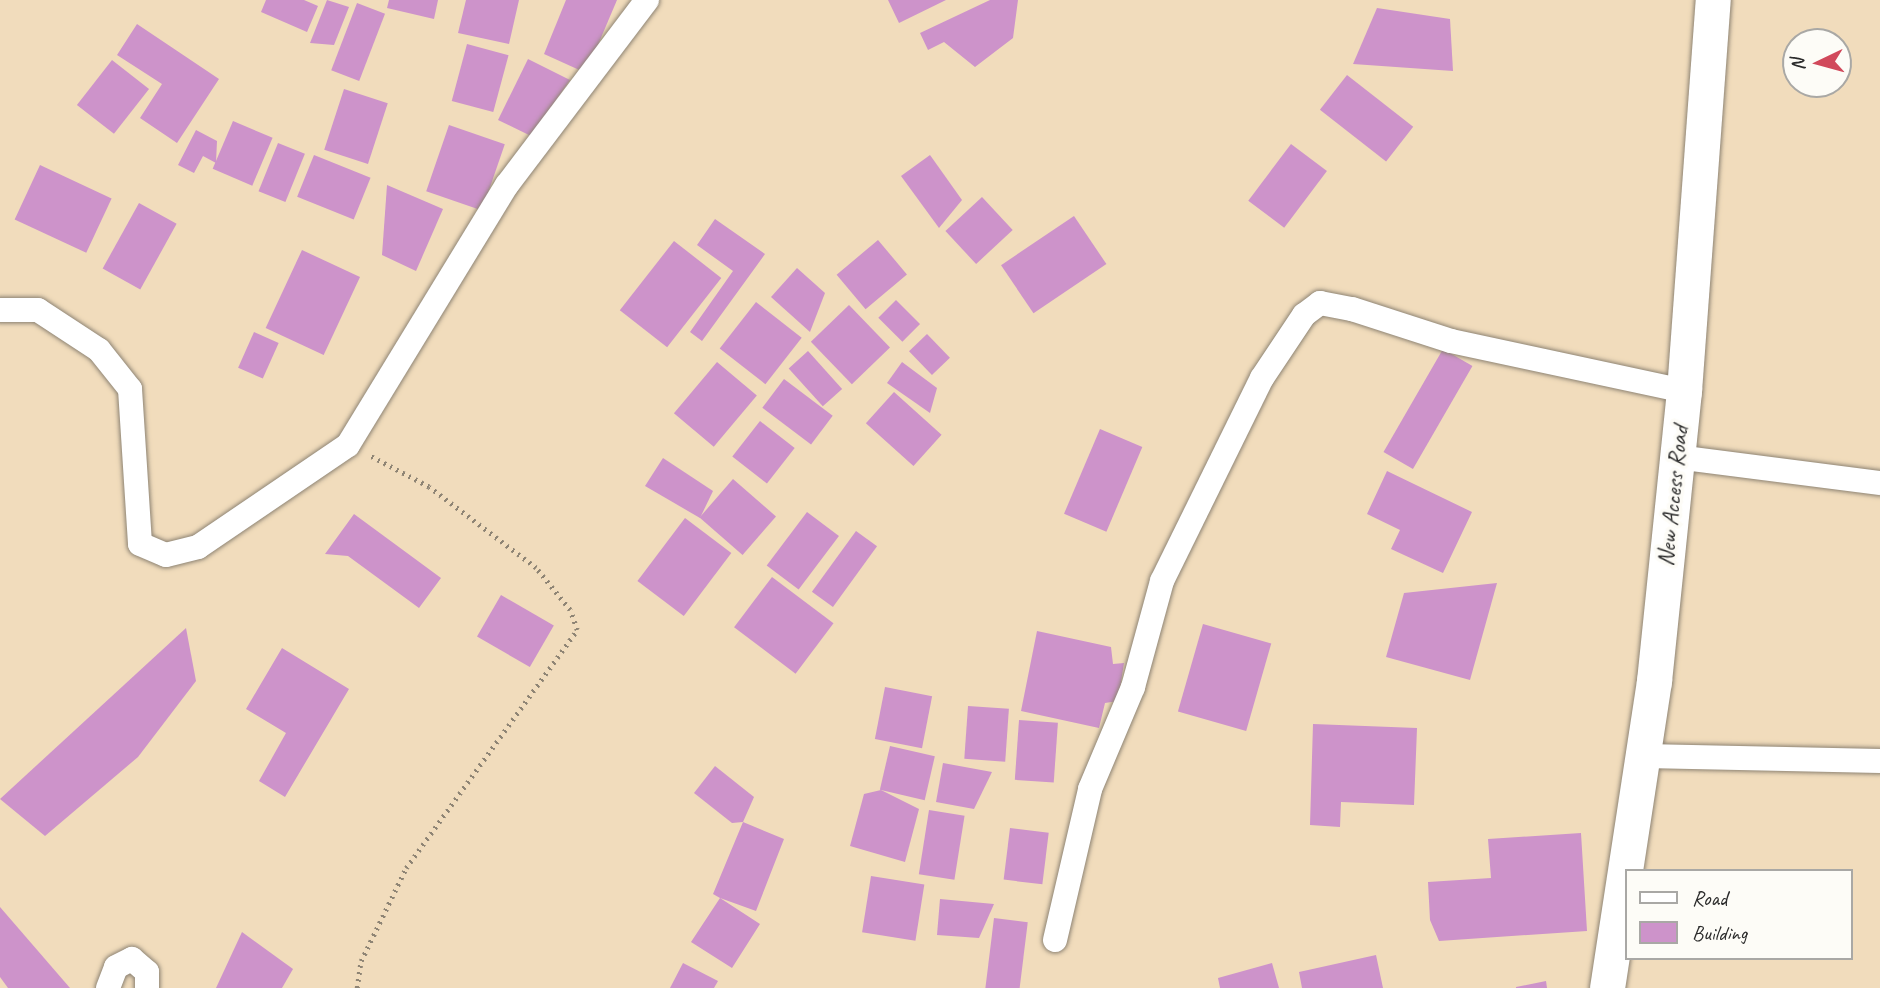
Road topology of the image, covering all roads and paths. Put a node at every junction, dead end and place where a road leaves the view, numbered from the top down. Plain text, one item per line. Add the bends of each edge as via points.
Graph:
1 (647, 0) edge
2 (1713, 0) edge
3 (0, 310) edge
4 (1684, 391) junction
5 (348, 445) junction
6 (1677, 457) junction
7 (1880, 482) edge
8 (1645, 756) junction
9 (1880, 761) edge
10 (1626, 869) edge
11 (1624, 884) edge
12 (1055, 940) dead end
13 (108, 988) edge
14 (147, 988) edge
15 (357, 988) edge
16 (1607, 988) edge

1 - 5 street via 507,185
2 - 4 main road, New Access Road
3 - 5 street via 38,310 99,350 130,389 140,544 166,555 198,547 247,520
4 - 6 main road, New Access Road
4 - 12 street via 1451,341 1352,309 1320,303 1304,315 1262,378 1162,581 1133,687 1090,789
5 - 15 path via 429,487 536,568 570,610 577,630 406,868 361,961
6 - 7 street
6 - 8 main road, New Access Road
8 - 9 street
8 - 10 main road, New Access Road
11 - 16 main road, New Access Road
13 - 14 street via 116,967 132,959 147,972

